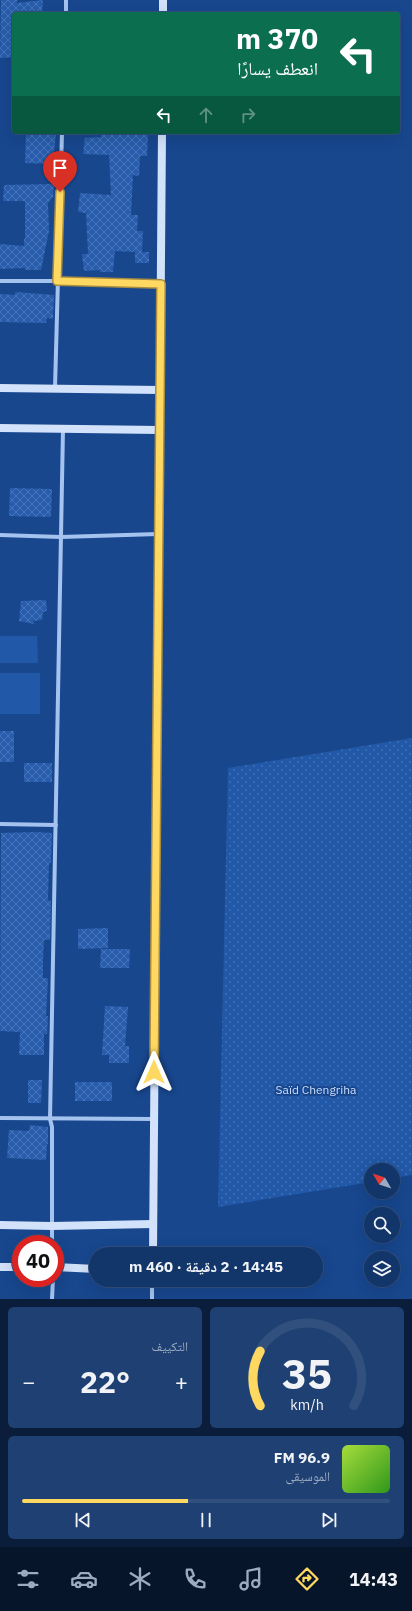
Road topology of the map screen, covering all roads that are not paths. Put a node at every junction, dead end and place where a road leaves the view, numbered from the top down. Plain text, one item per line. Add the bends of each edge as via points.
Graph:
1 (66, 0) edge
2 (163, 0) edge
3 (66, 12) edge
4 (163, 12) edge
5 (62, 134) edge
6 (162, 134) edge
7 (0, 281) edge
8 (57, 281) junction
9 (161, 284) junction
10 (0, 388) edge
11 (55, 388) junction
12 (160, 390) junction
13 (0, 428) edge
14 (63, 429) junction
15 (159, 430) junction
16 (158, 534) junction
17 (0, 535) edge
18 (61, 537) junction
19 (0, 824) edge
20 (56, 825) junction
21 (0, 1118) edge
22 (50, 1119) junction
23 (154, 1119) junction
24 (153, 1224) junction
25 (0, 1225) edge
26 (52, 1226) junction
27 (52, 1235) edge
28 (153, 1247) edge
29 (0, 1267) edge
30 (12, 1267) edge
31 (64, 1267) edge
32 (89, 1269) edge
33 (52, 1287) edge
34 (152, 1287) edge
35 (52, 1299) edge
36 (152, 1299) edge

1 - 3 street
2 - 4 street
5 - 8 street
6 - 9 street
7 - 8 street
8 - 9 street
8 - 11 street
9 - 12 street
10 - 11 street
11 - 12 street
12 - 15 street
13 - 14 street
14 - 15 street
14 - 18 street
15 - 16 street
16 - 18 street
16 - 23 street
17 - 18 street
18 - 20 street
19 - 20 street
20 - 22 street
21 - 22 street
22 - 23 street
22 - 26 street
23 - 24 street
24 - 26 street
24 - 28 street
25 - 26 street
26 - 27 street
29 - 30 street
31 - 32 street
33 - 35 street
34 - 36 street

